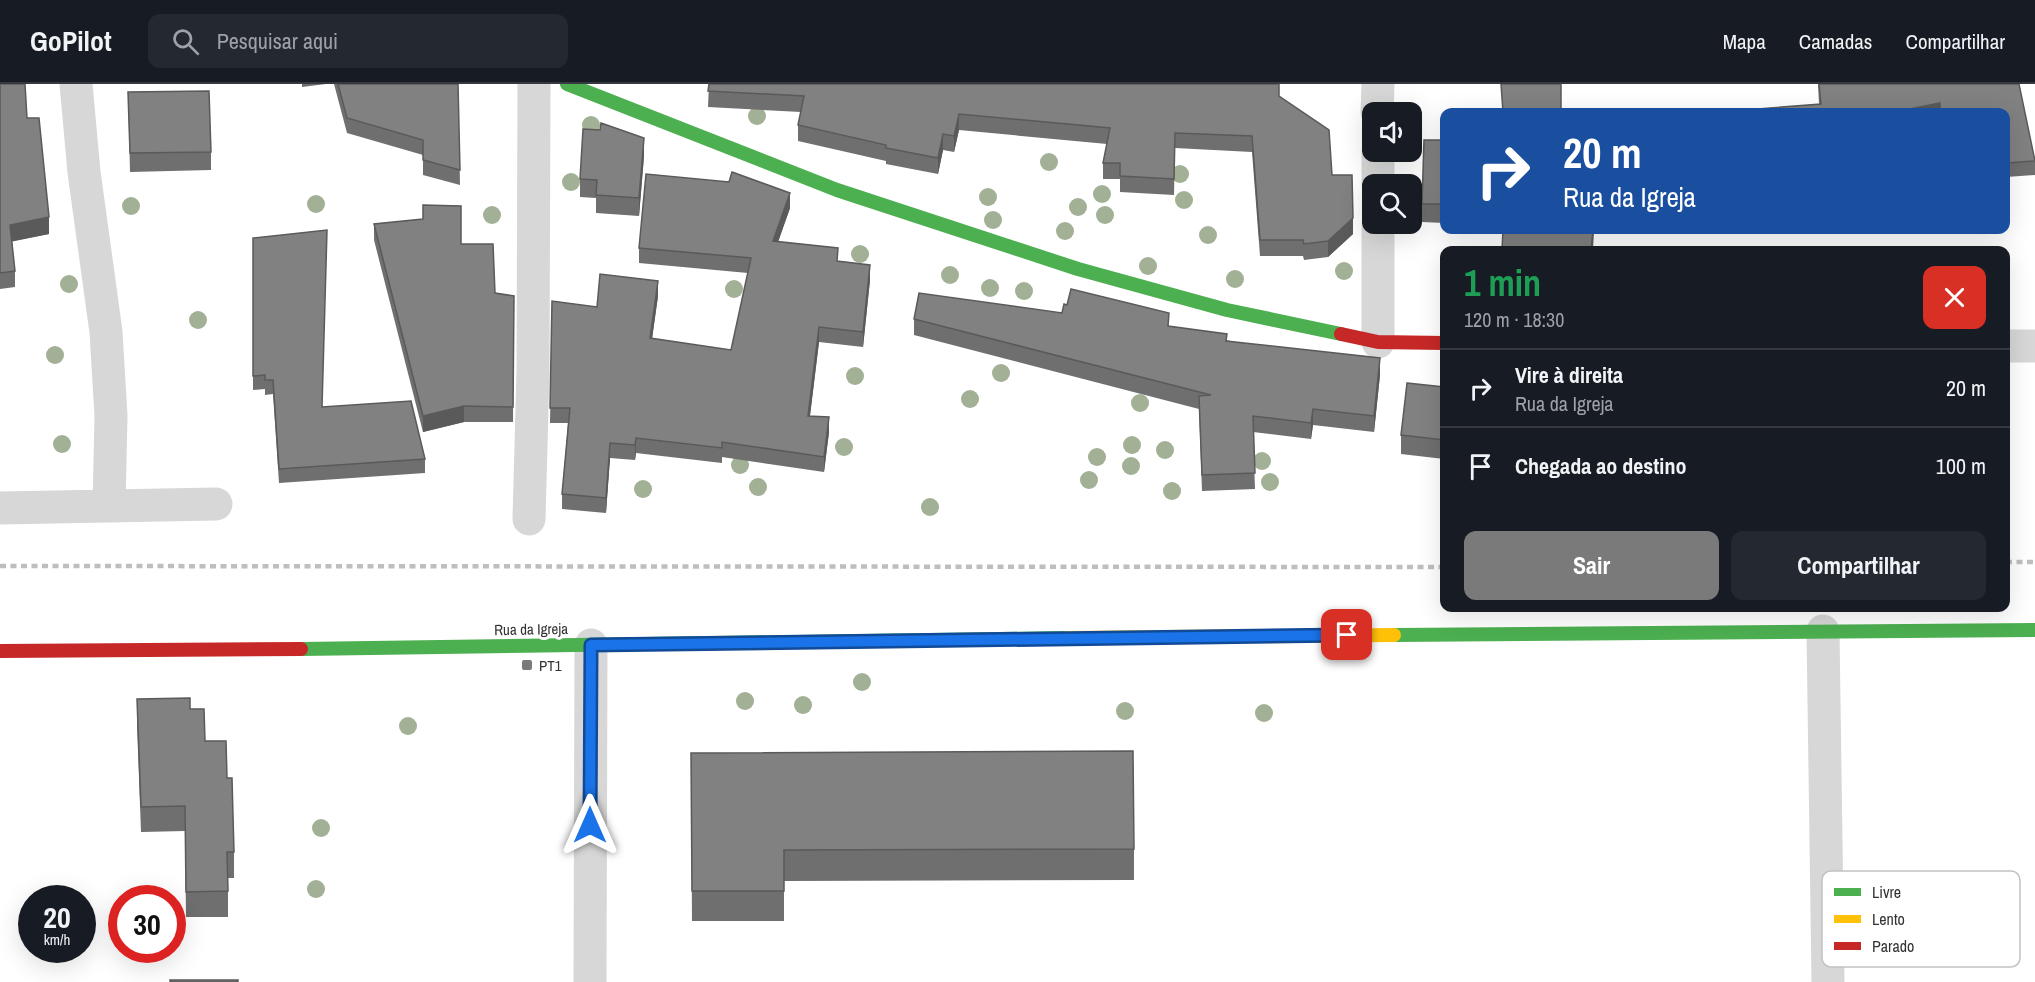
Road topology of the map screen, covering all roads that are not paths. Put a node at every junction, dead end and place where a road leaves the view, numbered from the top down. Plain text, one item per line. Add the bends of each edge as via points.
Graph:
1 (76, 84) edge
2 (534, 84) edge
3 (567, 84) edge
4 (1378, 84) edge
5 (1377, 102) edge
6 (1378, 234) edge
7 (1378, 342) junction
8 (1440, 343) edge
9 (2010, 346) edge
10 (2035, 346) edge
11 (216, 504) dead end
12 (108, 506) junction
13 (0, 508) edge
14 (529, 519) dead end
15 (2035, 630) edge
16 (1823, 631) junction
17 (591, 645) junction
18 (0, 651) edge
19 (1826, 871) edge
20 (1828, 967) edge
21 (590, 982) edge
22 (1828, 982) edge

1 - 12 street via 106,332 111,416
2 - 14 street
3 - 7 street via 837,190 1078,269 1227,310
4 - 5 street
6 - 7 street
7 - 8 street
9 - 10 street
11 - 12 street
12 - 13 street
15 - 16 street, Rua da Igreja
16 - 17 street, Rua da Igreja
16 - 19 street
17 - 18 street, Rua da Igreja
17 - 21 street
20 - 22 street

